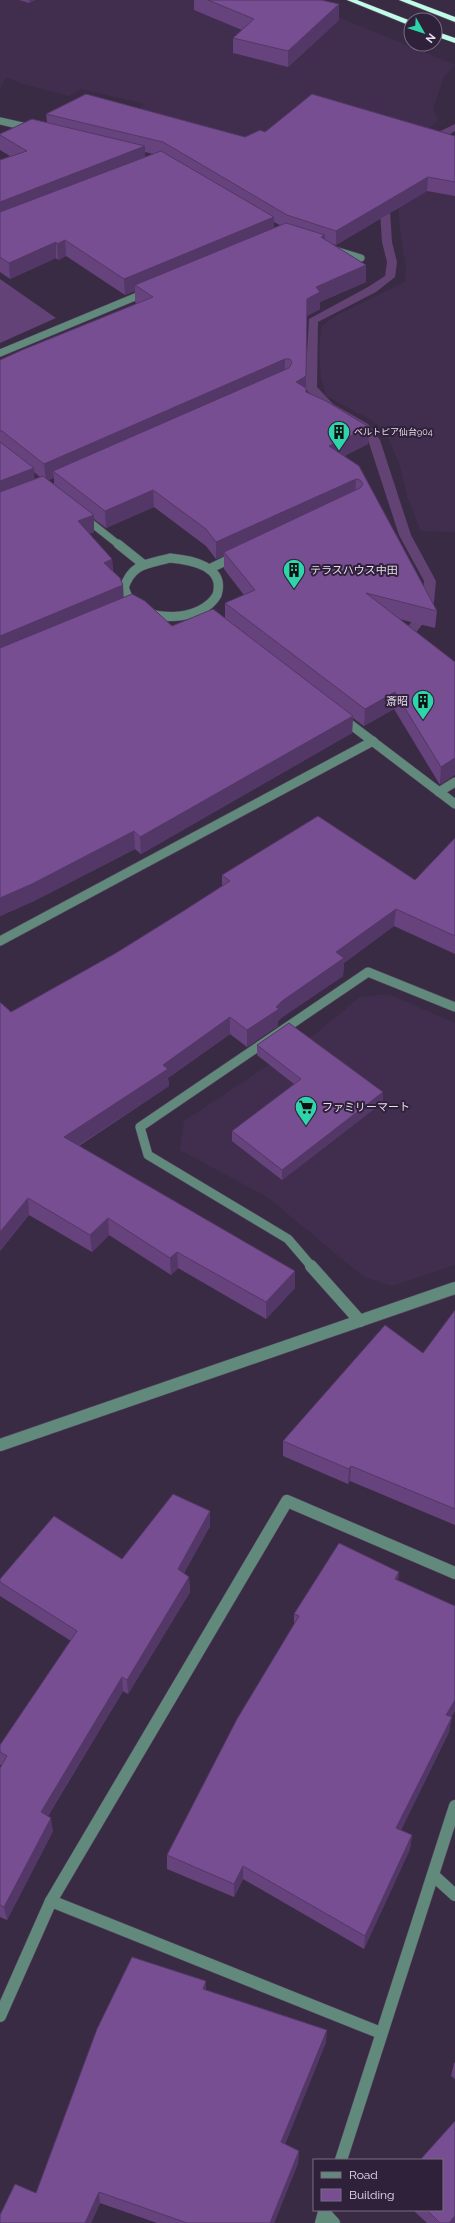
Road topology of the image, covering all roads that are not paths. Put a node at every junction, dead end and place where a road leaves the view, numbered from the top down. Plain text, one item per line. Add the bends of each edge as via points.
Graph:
1 (351, 0) edge
2 (403, 0) edge
3 (455, 20) edge
4 (403, 21) edge
5 (443, 36) edge
6 (455, 41) edge
7 (0, 121) edge
8 (38, 130) edge
9 (331, 248) edge
10 (361, 258) dead end
11 (154, 289) edge
12 (0, 354) edge
13 (75, 511) edge
14 (244, 553) edge
15 (143, 564) junction
16 (209, 569) junction
17 (202, 610) junction
18 (221, 624) edge
19 (337, 713) edge
20 (373, 742) junction
21 (455, 782) edge
22 (439, 792) junction
23 (455, 804) edge
24 (0, 941) edge
25 (455, 1006) edge
26 (455, 1288) edge
27 (360, 1321) junction
28 (0, 1445) edge
29 (455, 1573) edge
30 (455, 1806) edge
31 (433, 1875) junction
32 (455, 1895) edge
33 (51, 1901) junction
34 (0, 2016) edge
35 (381, 2033) junction
36 (340, 2159) edge
37 (323, 2215) edge
38 (334, 2223) edge

1 - 4 highway
2 - 3 highway
5 - 6 highway
7 - 8 street
9 - 10 street
11 - 12 street
13 - 15 street
14 - 16 street
15 - 16 street via 170,558 185,559
15 - 17 street via 125,579 123,588 129,607 157,616 173,617
16 - 17 street via 216,576 218,594 212,603
17 - 18 street
19 - 20 street
20 - 22 street
20 - 24 street
21 - 22 street
22 - 23 street
25 - 27 street via 368,972 140,1127 148,1155 288,1239
26 - 27 street
27 - 28 street
29 - 33 street via 287,1501
30 - 31 street
31 - 32 street
31 - 35 street
33 - 34 street
33 - 35 street
35 - 36 street
37 - 38 street

